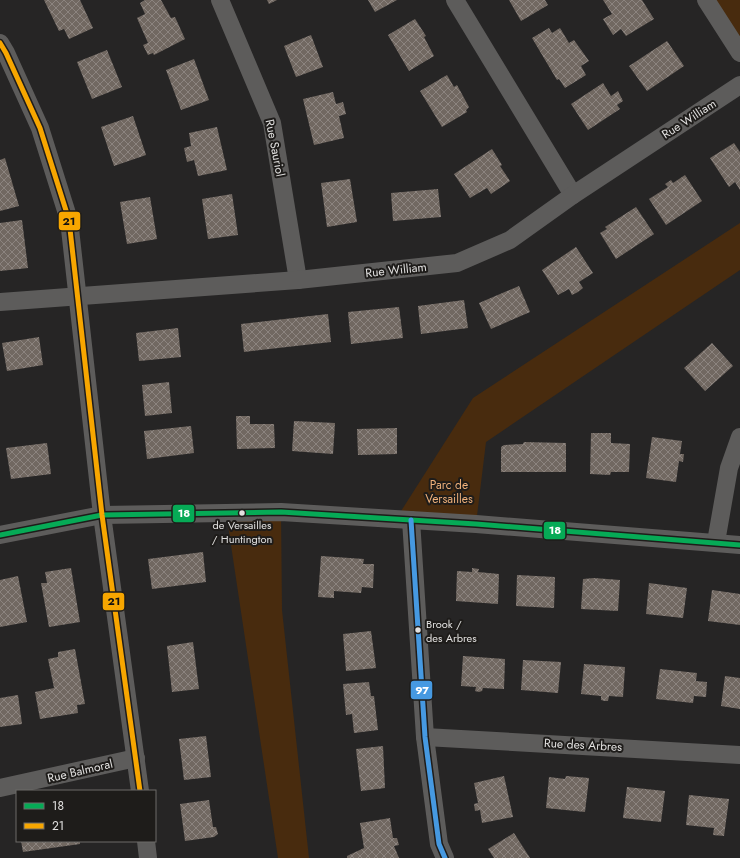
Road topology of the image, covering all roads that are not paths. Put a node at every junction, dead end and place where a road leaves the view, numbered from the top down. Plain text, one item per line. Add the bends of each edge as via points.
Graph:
1 (220, 0) edge
2 (455, 0) edge
3 (706, 0) edge
4 (0, 43) edge
5 (740, 53) edge
6 (740, 85) edge
7 (573, 196) junction
8 (298, 280) junction
9 (76, 296) junction
10 (0, 302) edge
11 (740, 437) edge
12 (102, 515) junction
13 (411, 520) junction
14 (0, 535) edge
15 (716, 542) junction
16 (740, 545) edge
17 (425, 736) junction
18 (740, 755) edge
19 (136, 758) junction
20 (0, 788) edge
21 (140, 790) edge
22 (146, 842) edge
23 (148, 858) edge
24 (445, 858) edge

1 - 8 street, Rue Sauriol via 272,122
2 - 7 street
3 - 5 street
4 - 9 street via 40,128 69,220
6 - 7 street, Rue William
7 - 8 street, Rue William via 510,240 457,263
8 - 9 street, Rue William
9 - 10 street, Rue William
9 - 12 street
11 - 15 street via 729,468
12 - 13 street via 281,512
12 - 14 street
12 - 19 street
13 - 15 street
13 - 17 street
15 - 16 street
17 - 18 street, Rue des Arbres
17 - 24 street via 439,844
19 - 20 street, Rue Balmoral
19 - 21 street
22 - 23 street

